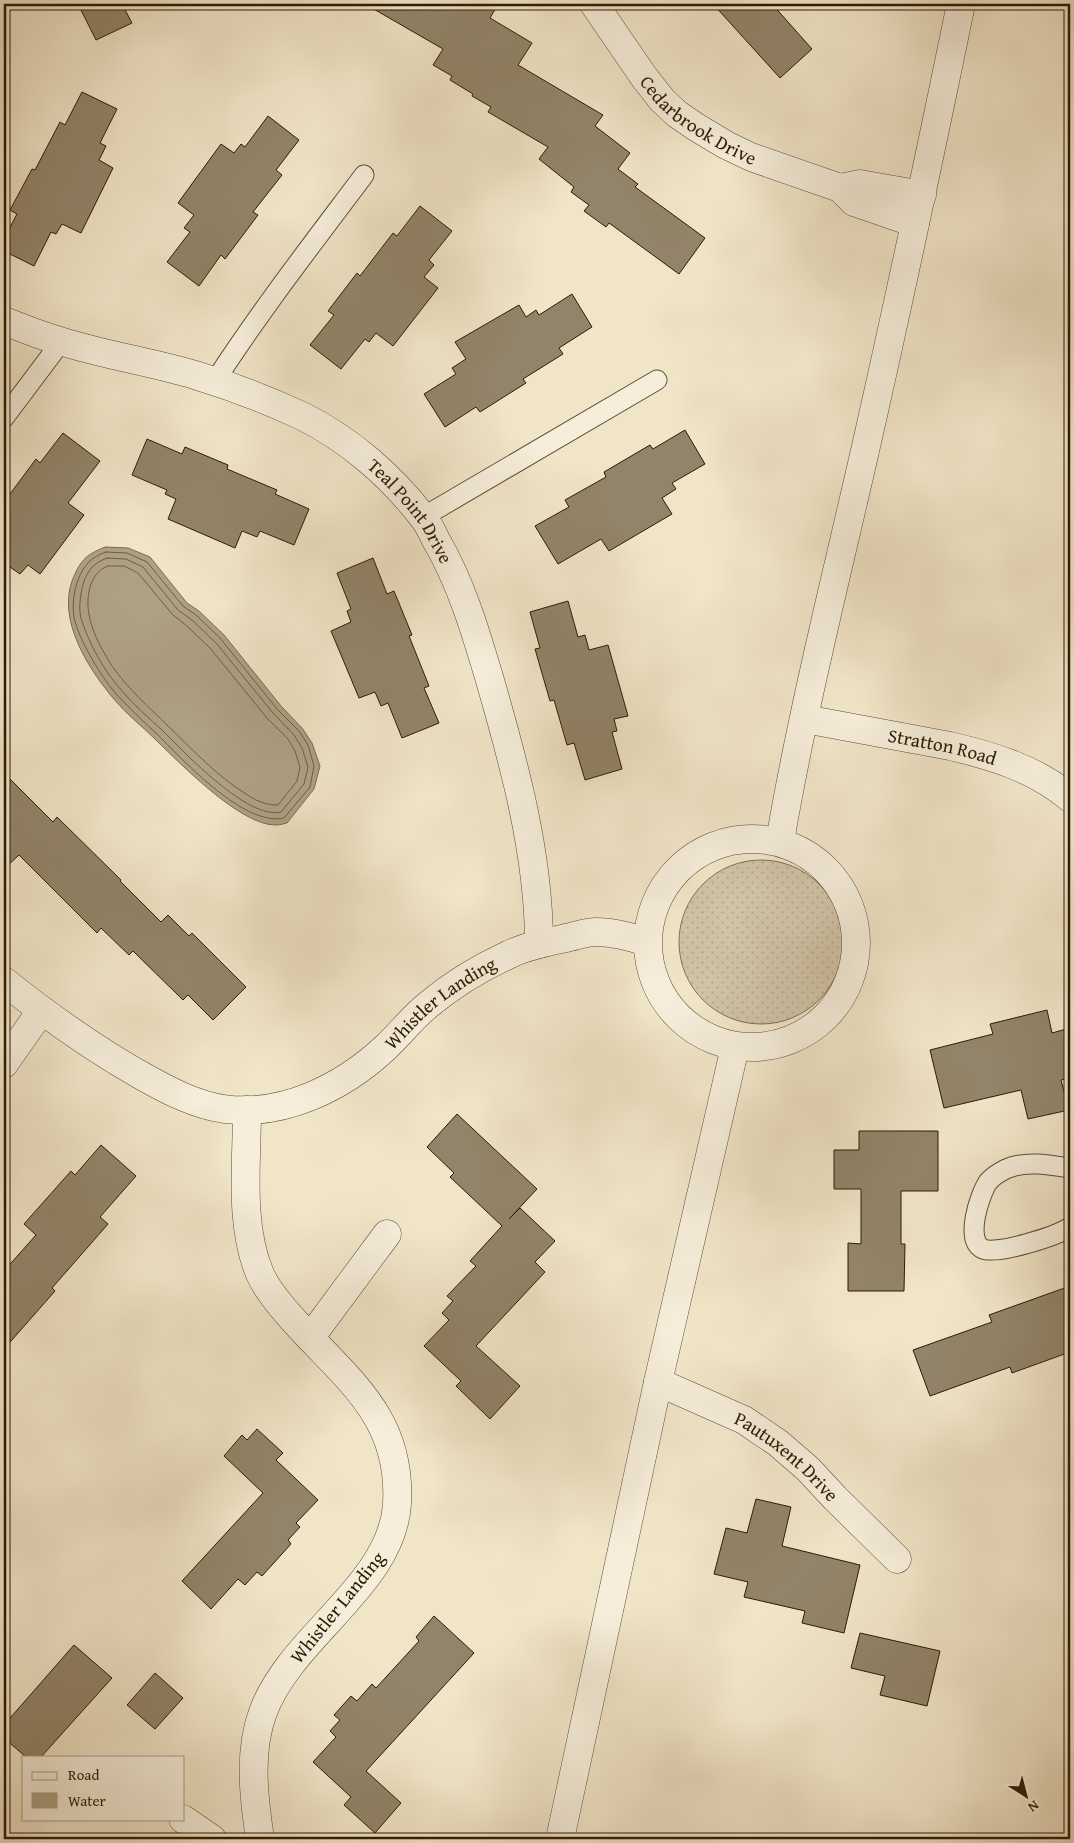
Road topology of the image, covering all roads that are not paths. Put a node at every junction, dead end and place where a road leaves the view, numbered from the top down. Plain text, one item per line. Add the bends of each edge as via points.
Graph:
1 (594, 4) edge
2 (961, 4) edge
3 (364, 175) dead end
4 (840, 188) junction
5 (922, 194) junction
6 (915, 223) junction
7 (4, 322) edge
8 (61, 342) junction
9 (657, 380) dead end
10 (215, 382) junction
11 (4, 418) edge
12 (424, 517) junction
13 (805, 719) junction
14 (1070, 798) edge
15 (780, 841) junction
16 (647, 942) junction
17 (539, 944) junction
18 (4, 981) edge
19 (41, 1010) junction
20 (735, 1047) junction
21 (4, 1064) edge
22 (248, 1110) junction
23 (1070, 1168) edge
24 (1070, 1227) edge
25 (387, 1234) dead end
26 (310, 1338) junction
27 (658, 1382) junction
28 (897, 1559) dead end
29 (184, 1820) edge
30 (212, 1839) edge
31 (260, 1839) edge
32 (560, 1839) edge

1 - 4 street, Cedarbrook Drive via 644,77 677,114 739,152
2 - 5 street
3 - 10 lane via 252,325
4 - 5 street, Cedarbrook Drive via 860,184
4 - 6 street, Cedarbrook Drive via 854,202
5 - 6 street
6 - 13 street
7 - 8 street, Teal Point Drive
8 - 10 street, Teal Point Drive
8 - 11 lane
9 - 12 lane
10 - 12 street, Teal Point Drive via 322,427 360,453 393,482
12 - 17 street, Teal Point Drive via 461,589 508,744 521,796 536,884
13 - 14 street, Stratton Road via 973,751 1046,780
13 - 15 street
15 - 16 street via 745,838 711,847 682,866 660,894 651,917
15 - 20 street via 812,856 838,881 854,912 858,948 850,982 832,1012 804,1035 771,1046
16 - 17 street, Whistler Landing via 622,934 594,932
16 - 20 street via 650,967 661,996 680,1020 706,1038
17 - 22 street, Whistler Landing via 509,954 461,981 427,1005 352,1075 306,1099 278,1107
18 - 19 street, Whistler Landing
19 - 21 street
19 - 22 street, Whistler Landing via 113,1060 186,1099 224,1109
20 - 27 street
22 - 26 street, Whistler Landing via 246,1202 249,1238 260,1274 282,1308
23 - 24 lane via 1026,1165 1009,1167 998,1173 989,1181 977,1205 974,1237 982,1248 995,1250 1045,1238
25 - 26 street
26 - 31 street, Whistler Landing via 350,1379 380,1420 394,1458 397,1507 382,1555 293,1660 262,1713 255,1746 254,1773
27 - 28 street, Pautuxent Drive via 744,1420 778,1442
27 - 32 street
29 - 30 street

